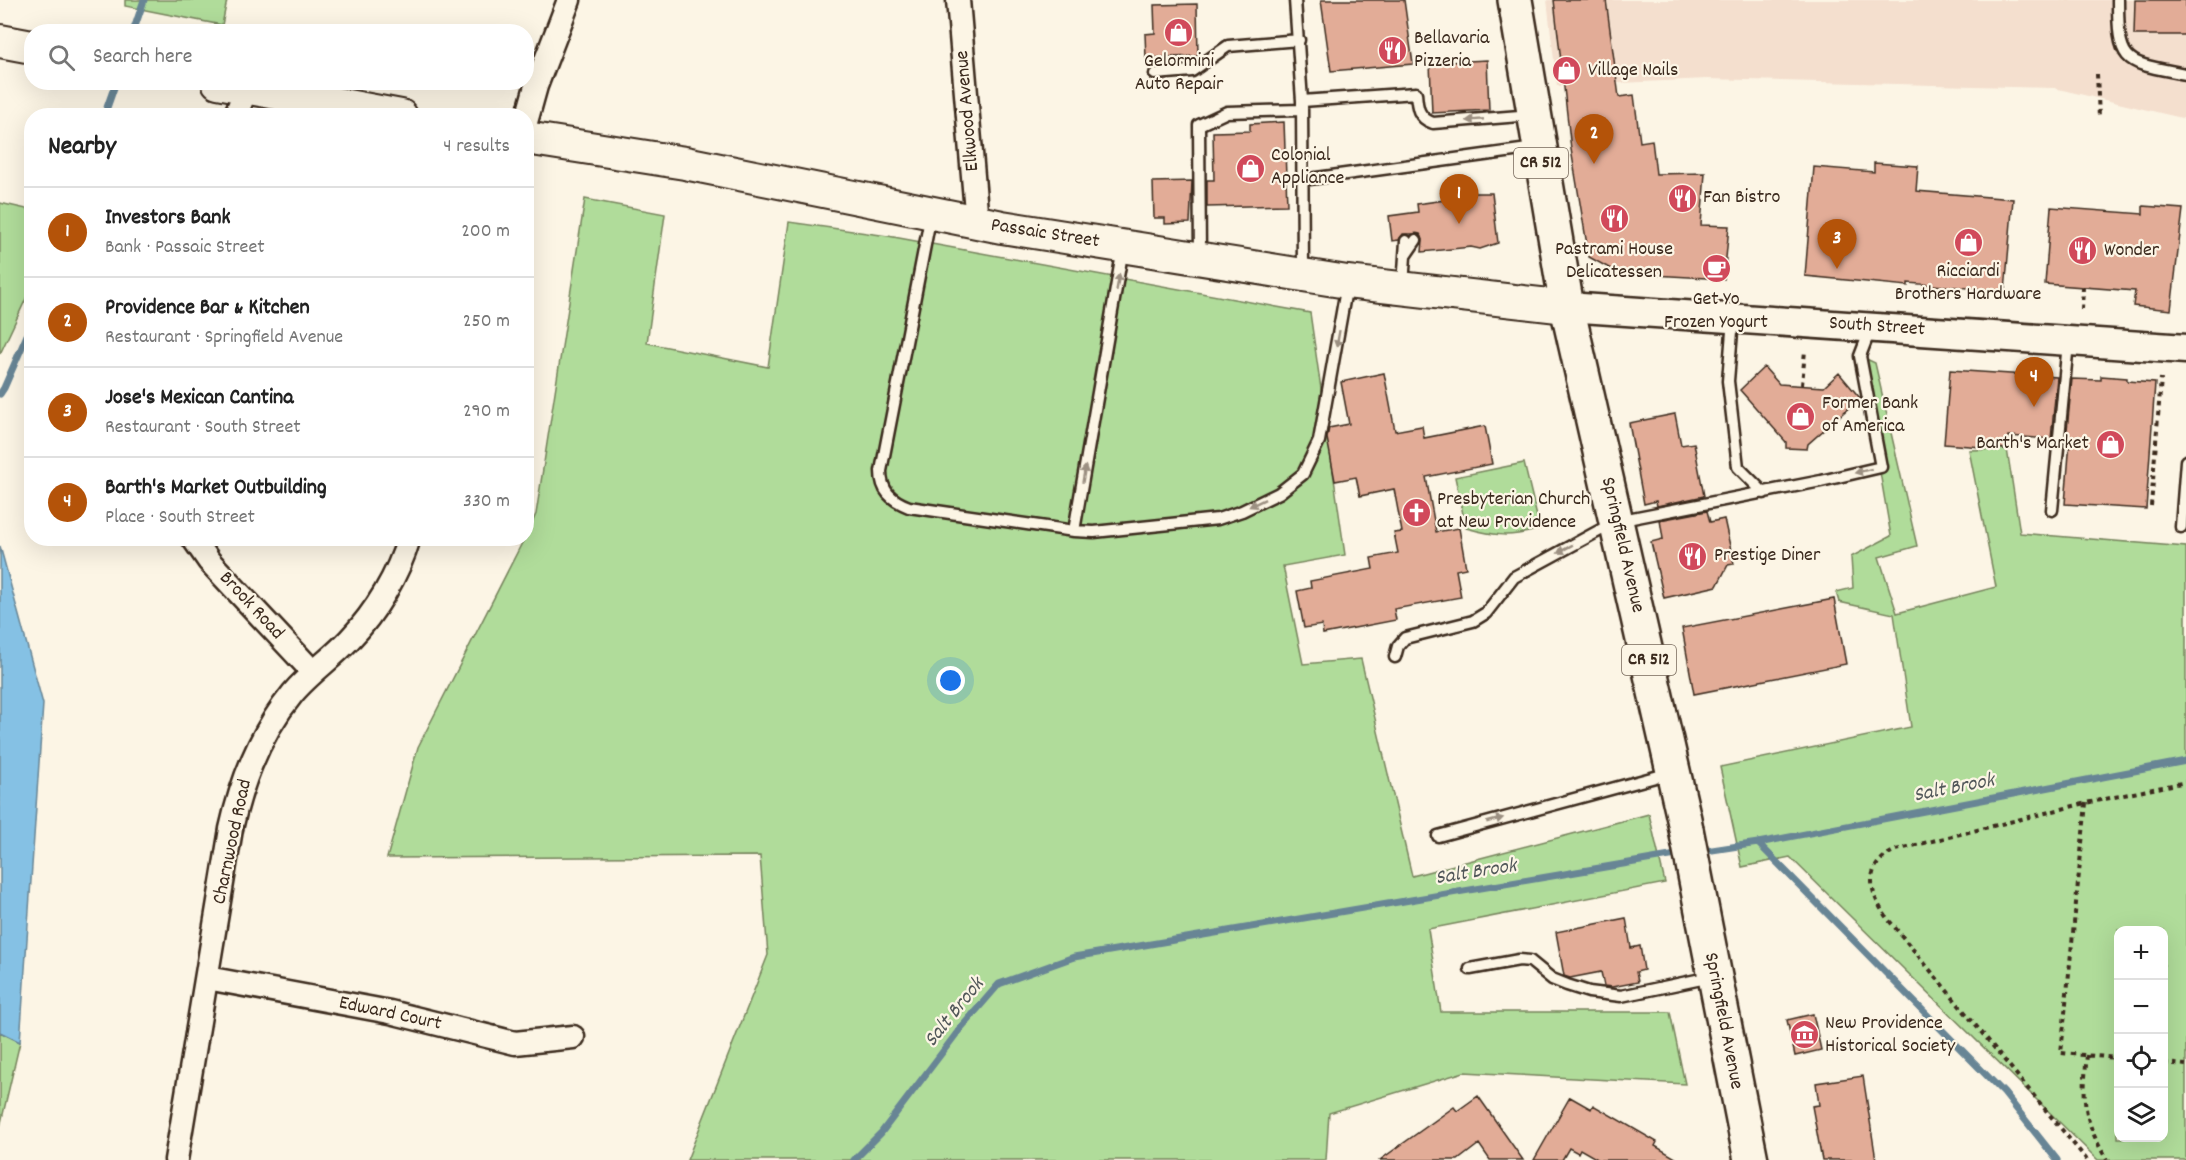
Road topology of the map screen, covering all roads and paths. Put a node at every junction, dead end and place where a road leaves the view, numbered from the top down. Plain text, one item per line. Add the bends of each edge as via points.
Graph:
1 (569, 0) edge
2 (958, 0) edge
3 (1295, 0) edge
4 (1515, 0) edge
5 (2118, 0) edge
6 (0, 40) edge
7 (1299, 40) junction
8 (24, 44) edge
9 (1155, 74) dead end
10 (2097, 74) dead end
11 (2186, 74) edge
12 (233, 95) edge
13 (1302, 106) junction
14 (337, 108) edge
15 (530, 108) edge
16 (1533, 114) junction
17 (2098, 118) dead end
18 (534, 139) edge
19 (1539, 147) junction
20 (1302, 180) junction
21 (931, 214) junction
22 (977, 223) junction
23 (1124, 246) junction
24 (1405, 256) junction
25 (1200, 259) junction
26 (1302, 275) junction
27 (1347, 282) junction
28 (2083, 287) dead end
29 (1403, 289) junction
30 (1567, 307) junction
31 (2082, 309) dead end
32 (1733, 317) junction
33 (1872, 327) junction
34 (2068, 341) junction
35 (2186, 349) edge
36 (1805, 350) dead end
37 (2161, 378) dead end
38 (1802, 385) dead end
39 (2186, 461) edge
40 (1764, 493) junction
41 (2151, 506) dead end
42 (2052, 510) dead end
43 (1617, 521) junction
44 (2181, 527) dead end
45 (1074, 531) junction
46 (199, 546) edge
47 (406, 546) edge
48 (1395, 657) dead end
49 (312, 672) junction
50 (1674, 772) junction
51 (2186, 782) edge
52 (2086, 803) junction
53 (1438, 836) dead end
54 (1470, 969) dead end
55 (1714, 976) junction
56 (207, 978) junction
57 (573, 1037) dead end
58 (2088, 1055) junction
59 (2114, 1058) edge
60 (2168, 1063) edge
61 (2186, 1065) edge
62 (176, 1160) edge
63 (1751, 1160) edge
64 (2087, 1160) edge
65 (2107, 1160) edge

1 - 15 street
2 - 22 street, Elkwood Avenue
3 - 7 lane
4 - 16 main road, Springfield Avenue / CR 512
5 - 11 lane via 2118,35 2128,58
6 - 8 main road
7 - 9 lane via 1228,46 1192,71
7 - 13 lane
10 - 17 path
12 - 14 main road
16 -> 13 lane via 1433,123 1421,116 1416,93
13 - 20 lane
13 - 25 lane via 1227,112 1199,125
16 - 19 main road, Springfield Avenue / CR 512
18 - 21 main road, Passaic Street via 686,163
19 - 20 lane
19 - 30 main road, Springfield Avenue / CR 512
20 - 26 lane
21 - 22 main road, Passaic Street
21 - 45 lane via 881,484 895,502 909,507
22 - 23 main road, Passaic Street
23 - 25 main road, Passaic Street
45 -> 23 lane
24 - 24 lane via 1406,241
24 - 29 lane
25 - 26 main road, Passaic Street
26 - 27 main road, Passaic Street
27 - 29 main road, Passaic Street
27 -> 45 lane via 1319,441 1303,474 1279,493 1218,519
28 - 31 path
29 - 30 main road, Passaic Street
30 - 32 street, South Street
30 - 43 main road, Springfield Avenue / CR 512
32 - 33 street, South Street
32 - 40 lane via 1728,381 1738,467
33 - 34 street, South Street
33 -> 40 lane via 1860,356 1881,467
34 - 35 street, South Street
34 - 42 lane
36 - 38 path
37 - 41 path
39 - 44 lane
40 - 43 lane
43 -> 48 lane via 1514,577 1479,618 1405,638
43 - 50 main road, Springfield Avenue / CR 512
46 - 49 street, Brook Road
47 - 49 street, Charnwood Road via 368,618
49 - 56 street, Charnwood Road via 275,718 247,771 237,800
53 -> 50 lane
50 - 55 main road, Springfield Avenue / CR 512
51 - 52 path
52 - 58 path via 2061,1053
52 - 64 path via 1896,849 1880,859 1871,882 1878,906 1887,918
54 - 55 lane via 1530,961 1567,986 1621,996
55 - 63 main road, Springfield Avenue / CR 512
56 - 57 street, Edward Court via 390,1012 515,1042
56 - 62 street, Charnwood Road
58 - 59 path
58 - 65 path via 2083,1090 2085,1108
60 - 61 path

